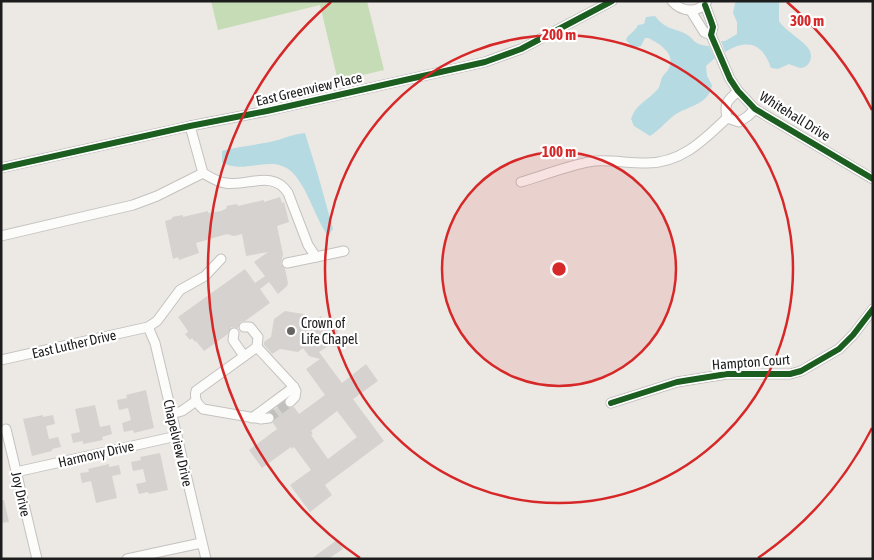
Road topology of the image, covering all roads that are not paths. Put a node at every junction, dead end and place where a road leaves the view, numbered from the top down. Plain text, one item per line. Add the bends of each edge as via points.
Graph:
1 (612, 1) edge
2 (672, 1) edge
3 (706, 3) edge
4 (691, 11) junction
5 (711, 35) junction
6 (738, 90) junction
7 (755, 108) junction
8 (727, 118) junction
9 (190, 126) junction
10 (1, 168) edge
11 (203, 173) junction
12 (873, 179) edge
13 (521, 182) dead end
14 (1, 236) edge
15 (344, 252) dead end
16 (316, 257) junction
17 (221, 260) dead end
18 (287, 263) dead end
19 (873, 309) edge
20 (148, 327) junction
21 (244, 327) dead end
22 (234, 334) dead end
23 (257, 347) junction
24 (244, 356) junction
25 (1, 360) edge
26 (294, 387) junction
27 (196, 401) junction
28 (290, 402) tunnel mouth
29 (610, 403) dead end
30 (172, 414) junction
31 (252, 418) junction
32 (269, 418) tunnel mouth
33 (6, 429) dead end
34 (177, 436) junction
35 (16, 472) junction
36 (201, 542) junction
37 (37, 559) edge
38 (127, 559) edge
39 (206, 559) edge

1 - 9 street, East Greenview Place via 521,49 485,62
2 - 4 street
3 - 4 street, Whitehall Drive
3 - 5 street, Whitehall Drive via 713,27
4 - 5 street, Whitehall Drive via 704,32
5 - 6 street, Whitehall Drive
6 - 7 street, Whitehall Drive
6 - 8 street via 727,101
7 - 8 street via 739,122
7 - 12 street, Whitehall Drive
8 - 13 street via 684,155 666,161 593,161
9 - 10 street, East Greenview Place
9 - 11 street
11 - 14 street via 133,205
11 - 16 street via 225,184 267,180 280,184 288,193 308,245
15 - 16 street
16 - 18 street
17 - 20 street via 205,276 180,290 157,321
19 - 29 street, Hampton Court via 839,349 790,374 726,374 677,382
20 - 25 street, East Luther Drive
20 - 30 street, Chapelview Drive
21 - 23 street via 250,326 258,337
22 - 24 street via 233,340
23 - 24 street
23 - 26 street
24 - 27 street via 196,391
26 - 28 street via 295,397
26 - 31 street
27 - 30 street
27 - 31 street via 205,410
30 - 34 street, Chapelview Drive
31 - 32 street
33 - 35 street, Joy Drive
34 - 35 street, Harmony Drive
34 - 36 street, Chapelview Drive
35 - 37 street, Joy Drive
36 - 38 street
36 - 39 street, Chapelview Drive

